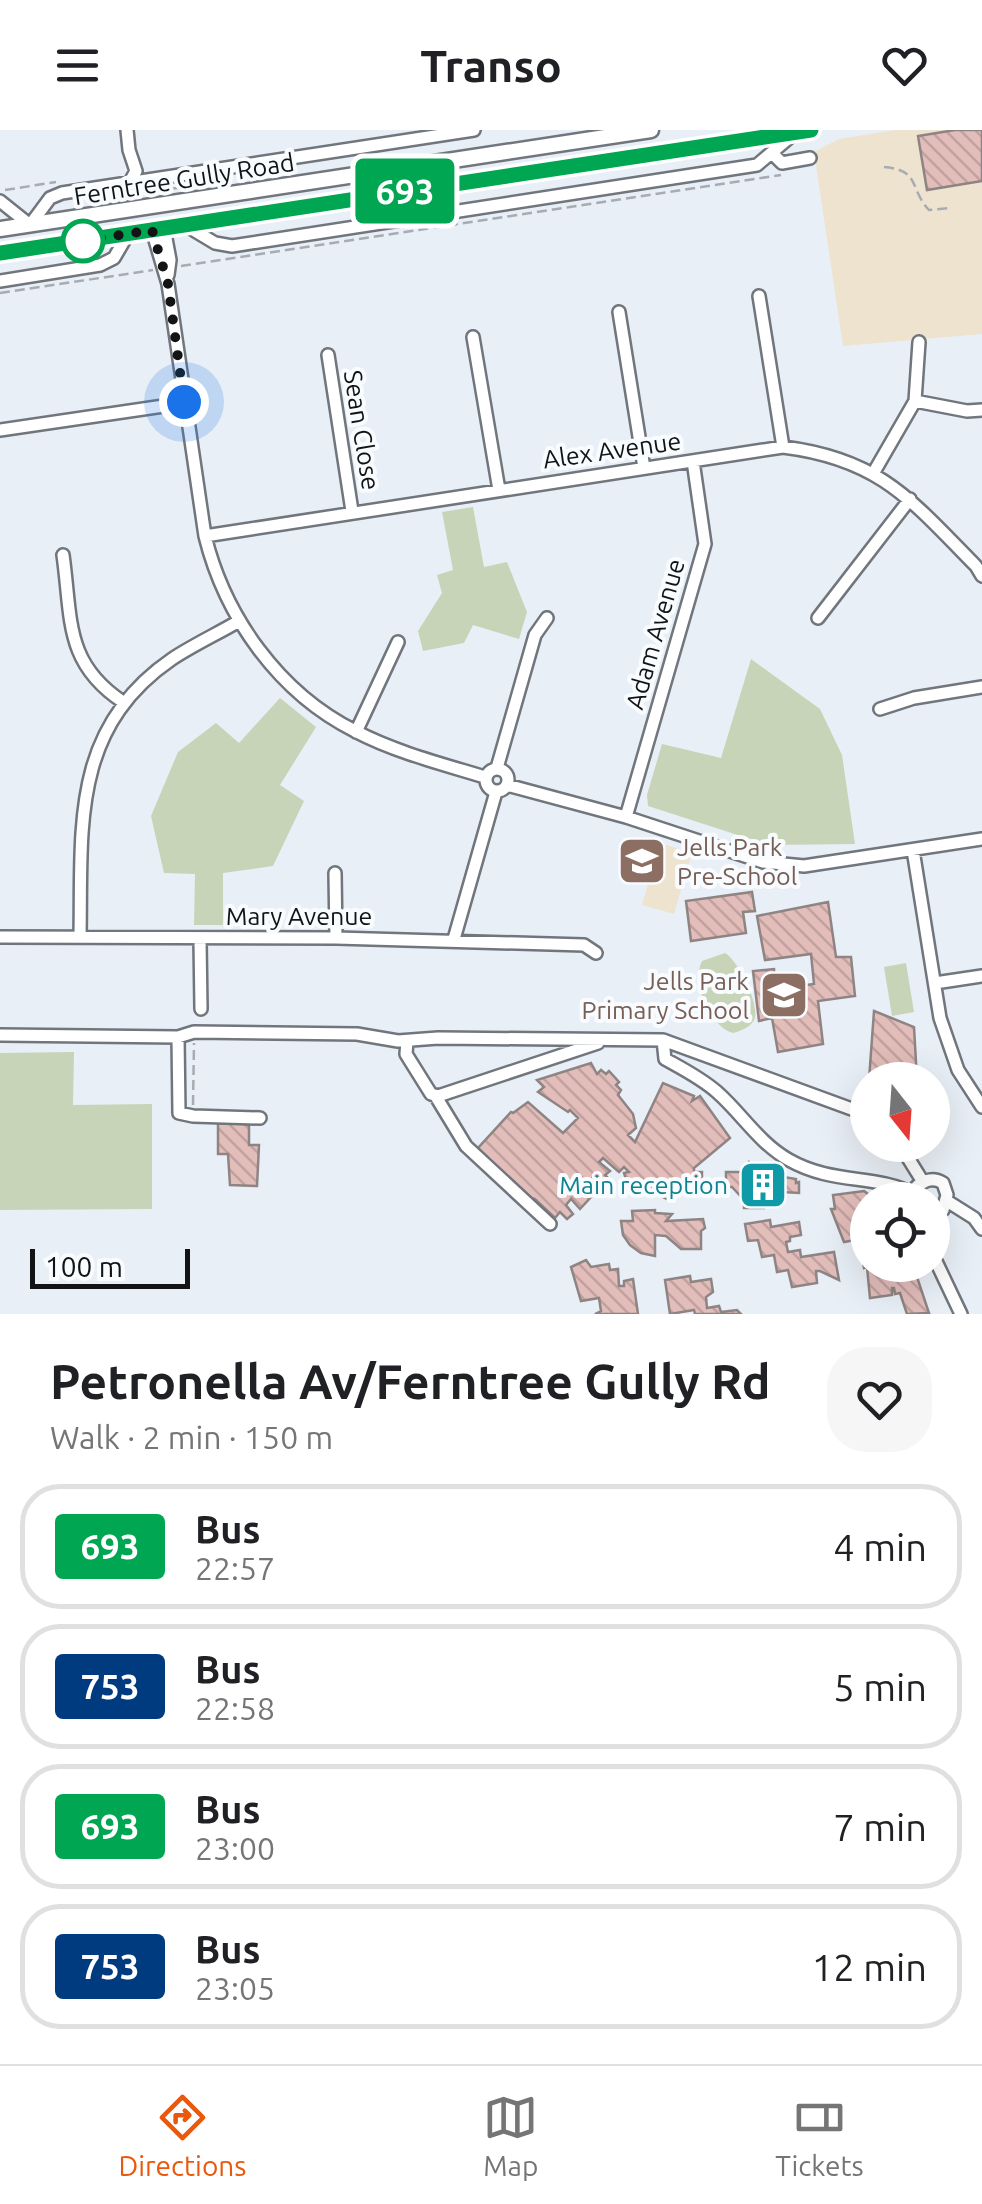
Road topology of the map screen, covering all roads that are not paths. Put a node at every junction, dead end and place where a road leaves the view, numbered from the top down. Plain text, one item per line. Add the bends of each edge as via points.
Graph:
1 (127, 130) edge
2 (474, 130) edge
3 (644, 131) edge
4 (804, 131) edge
5 (773, 154) junction
6 (810, 158) dead end
7 (130, 182) junction
8 (0, 202) edge
9 (154, 206) junction
10 (30, 225) junction
11 (185, 225) junction
12 (0, 229) edge
13 (158, 229) junction
14 (128, 234) junction
15 (0, 253) edge
16 (0, 282) edge
17 (760, 296) dead end
18 (619, 312) dead end
19 (473, 337) dead end
20 (919, 342) dead end
21 (328, 355) dead end
22 (915, 400) junction
23 (184, 402) junction
24 (982, 410) edge
25 (0, 430) edge
26 (782, 446) junction
27 (693, 461) junction
28 (644, 468) junction
29 (874, 472) junction
30 (499, 490) junction
31 (910, 499) junction
32 (352, 511) junction
33 (205, 536) junction
34 (63, 556) dead end
35 (980, 568) edge
36 (547, 618) dead end
37 (818, 618) dead end
38 (239, 620) junction
39 (398, 642) dead end
40 (982, 687) edge
41 (122, 702) junction
42 (880, 709) dead end
43 (356, 732) junction
44 (496, 768) junction
45 (485, 777) junction
46 (502, 788) junction
47 (626, 817) junction
48 (982, 839) edge
49 (913, 850) junction
50 (335, 874) dead end
51 (0, 937) edge
52 (80, 937) junction
53 (336, 938) junction
54 (200, 940) junction
55 (454, 940) junction
56 (596, 954) dead end
57 (982, 976) edge
58 (935, 983) junction
59 (201, 1008) dead end
60 (0, 1035) edge
61 (178, 1037) junction
62 (611, 1039) junction
63 (663, 1040) junction
64 (407, 1041) junction
65 (436, 1096) junction
66 (982, 1107) edge
67 (850, 1109) edge
68 (260, 1118) dead end
69 (911, 1162) edge
70 (863, 1182) edge
71 (923, 1182) joint
72 (940, 1182) edge
73 (950, 1203) edge
74 (550, 1224) dead end
75 (982, 1229) edge
76 (946, 1282) edge
77 (961, 1314) edge

1 - 7 street via 136,170
2 - 7 street, Ferntree Gully Road
3 - 9 main road, Ferntree Gully Road
4 - 5 street, Ferntree Gully Road
4 - 11 main road, Ferntree Gully Road
5 - 6 street, Ferntree Gully Road via 782,163
5 - 11 street, Ferntree Gully Road via 744,168 232,246
7 - 10 street, Ferntree Gully Road via 56,195
8 - 10 street
9 - 10 main road, Ferntree Gully Road
9 - 13 main road
10 - 12 main road, Ferntree Gully Road
11 - 13 main road, Ferntree Gully Road
13 - 14 main road, Ferntree Gully Road
13 - 23 street
14 - 15 main road, Ferntree Gully Road
14 - 16 street, Ferntree Gully Road via 114,258 100,266
17 - 26 street
18 - 28 street
19 - 30 street
20 - 22 street
21 - 32 street, Sean Close
22 - 24 street
22 - 29 street
23 - 25 street
23 - 33 street
26 - 27 street, Alex Avenue
26 - 29 street, Alex Avenue via 823,452
27 - 28 street, Alex Avenue
27 - 47 street, Adam Avenue via 705,544
28 - 30 street, Alex Avenue
29 - 31 street, Alex Avenue
30 - 32 street, Alex Avenue
31 - 35 street, Alex Avenue
31 - 37 street
32 - 33 street, Alex Avenue
33 - 38 street
34 - 41 street via 76,651 92,678
36 - 44 street via 535,636
38 - 41 street via 172,660
38 - 43 street via 281,675
39 - 43 street
40 - 42 street
41 - 52 street via 86,780
43 - 45 street
44 - 45 street
44 - 46 street via 507,774
45 - 46 street via 487,787
46 - 47 street
46 - 55 street
47 - 49 street via 763,862 804,866
48 - 49 street
49 - 58 street
50 - 53 street
51 - 52 street, Mary Avenue
52 - 54 street, Mary Avenue
53 - 54 street, Mary Avenue
53 - 55 street, Mary Avenue
54 - 59 street
55 - 56 street, Mary Avenue via 584,945
57 - 58 street
58 - 66 street via 948,1044
60 - 61 street
61 - 64 street via 357,1034
61 - 68 street via 180,1113
62 - 63 street
62 - 64 street
62 - 65 street
63 - 67 street
63 - 70 street via 664,1059 717,1092 770,1149 832,1178
64 - 65 street via 406,1054
65 - 74 street via 466,1146
69 - 71 street
71 - 72 street
73 - 75 street
76 - 77 street

